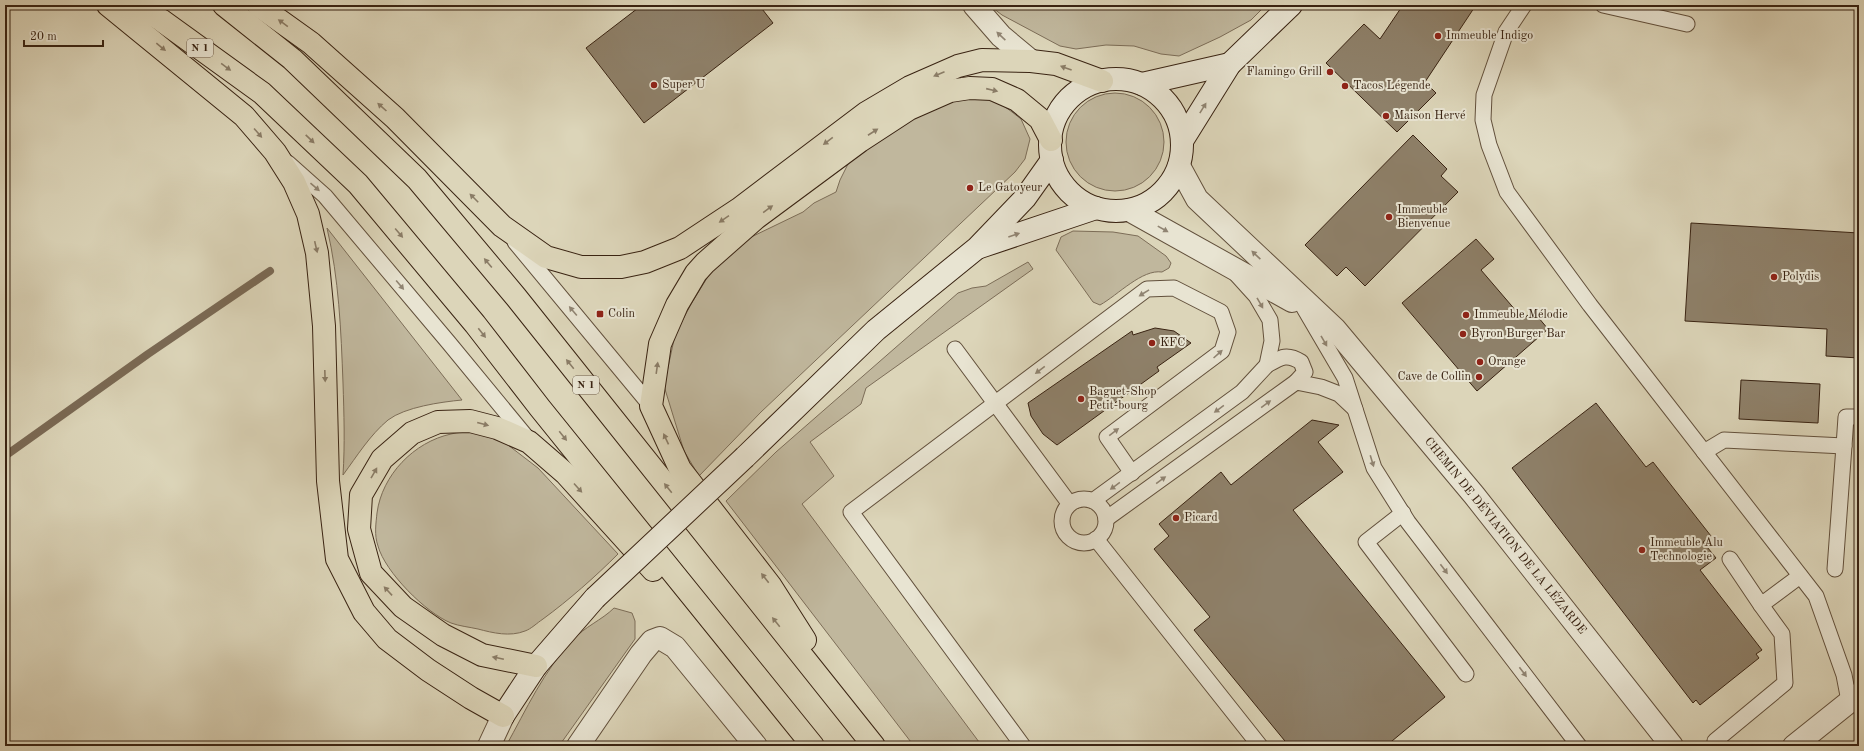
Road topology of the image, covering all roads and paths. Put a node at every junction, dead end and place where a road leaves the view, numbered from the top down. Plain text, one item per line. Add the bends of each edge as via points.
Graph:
1 (108, 5) edge
2 (137, 5) edge
3 (224, 5) edge
4 (258, 5) edge
5 (974, 5) edge
6 (1291, 5) edge
7 (1524, 5) edge
8 (1603, 5) edge
9 (1687, 24) dead end
10 (1031, 61) junction
11 (1230, 64) junction
12 (1102, 81) junction
13 (1142, 84) junction
14 (1182, 141) junction
15 (1052, 150) junction
16 (275, 152) junction
17 (1179, 166) junction
18 (1096, 208) junction
19 (1129, 210) junction
20 (502, 226) junction
21 (977, 248) junction
22 (1226, 263) junction
23 (1304, 308) junction
24 (1335, 329) junction
25 (955, 349) dead end
26 (1267, 365) junction
27 (1296, 382) junction
28 (996, 404) junction
29 (651, 406) junction
30 (1356, 411) junction
31 (1859, 417) edge
32 (529, 442) junction
33 (1844, 446) junction
34 (1704, 452) junction
35 (1132, 473) junction
36 (1094, 500) junction
37 (1069, 503) junction
38 (1403, 513) junction
39 (1106, 519) junction
40 (1096, 539) junction
41 (1730, 559) dead end
42 (1835, 570) dead end
43 (1800, 576) junction
44 (1761, 605) junction
45 (536, 666) junction
46 (1466, 674) dead end
47 (1854, 698) edge
48 (503, 716) junction
49 (868, 738) edge
50 (1716, 741) dead end
51 (812, 745) edge
52 (489, 746) edge
53 (578, 746) edge
54 (756, 746) edge
55 (1023, 746) edge
56 (1260, 746) edge
57 (1579, 746) edge
58 (1672, 746) edge
59 (1794, 746) edge

1 -> 16 highway via 244,116
2 -> 51 highway, N 1 via 262,93 358,184 475,324
49 -> 3 highway, N 1 via 516,297 417,179 292,59
20 -> 4 highway via 390,113 311,43
10 -> 5 main road via 1001,36
6 - 11 main road
7 - 34 lane via 1506,32 1484,95 1483,120 1489,145 1507,192 1590,305
8 - 9 lane
12 -> 10 highway via 1056,64
10 -> 20 highway via 982,60 958,66 910,87 866,113 739,209 680,248 645,262 621,267 581,266 546,257
11 - 13 main road
14 -> 11 main road
12 - 13 main road via 1122,80
12 - 15 main road via 1083,88 1067,102 1056,119
13 - 14 main road via 1158,93 1170,107 1179,123
14 - 17 main road
15 - 18 main road via 1060,181 1076,198
15 - 21 main road via 1025,198
29 -> 15 highway via 660,344 677,305 696,273 756,218 860,141 909,109 950,91 970,88 992,89 1017,100 1040,119
16 -> 32 lane via 325,196
16 -> 48 highway via 294,182 308,214 317,253 324,326 328,481 337,558 364,612 387,639 428,670
17 - 19 main road via 1173,180 1163,192 1147,204
24 -> 17 main road, CHEMIN DE DÉVIATION DE LA LÉZARDE via 1197,200
18 - 19 main road via 1110,211
21 -> 18 main road
19 -> 22 main road, CHEMIN DE DÉVIATION DE LA LÉZARDE
29 -> 20 lane
21 - 45 main road, bridge via 876,330 594,598
22 - 23 main road, CHEMIN DE DÉVIATION DE LA LÉZARDE
22 -> 26 lane via 1256,296 1270,320 1272,341
23 - 24 main road, CHEMIN DE DÉVIATION DE LA LÉZARDE
23 -> 30 lane via 1345,378
24 - 58 main road, CHEMIN DE DÉVIATION DE LA LÉZARDE via 1474,495
25 - 28 lane
26 - 27 lane via 1282,356 1294,357 1302,362 1305,372
26 -> 35 lane via 1242,392
27 - 30 lane via 1339,394
39 -> 27 lane
35 -> 28 lane via 1107,437 1222,351 1228,332 1220,312 1174,288 1147,289
28 - 37 lane
28 - 55 lane via 850,512
49 -> 29 highway via 770,584 680,469
30 -> 38 lane via 1374,468
31 - 33 lane via 1846,417
45 -> 32 highway via 482,655 442,635 404,607 371,573 359,529 361,495 382,459 412,433 438,422 470,421 496,428
32 -> 51 highway via 566,474
33 - 34 lane via 1724,440
33 - 42 lane
34 - 43 lane
35 -> 36 lane
36 - 37 lane via 1082,498
36 - 39 lane via 1105,512
37 - 40 lane via 1062,517 1062,525 1068,536 1078,543
38 - 46 lane via 1366,542
38 -> 57 lane
39 - 40 lane via 1104,530
40 - 56 lane
41 - 44 lane
43 - 44 lane
43 - 47 lane via 1816,596
44 - 50 lane via 1782,634 1785,683
45 - 48 main road
47 - 59 main road
48 - 52 main road
53 - 54 main road via 641,654 652,640 660,638 675,647

